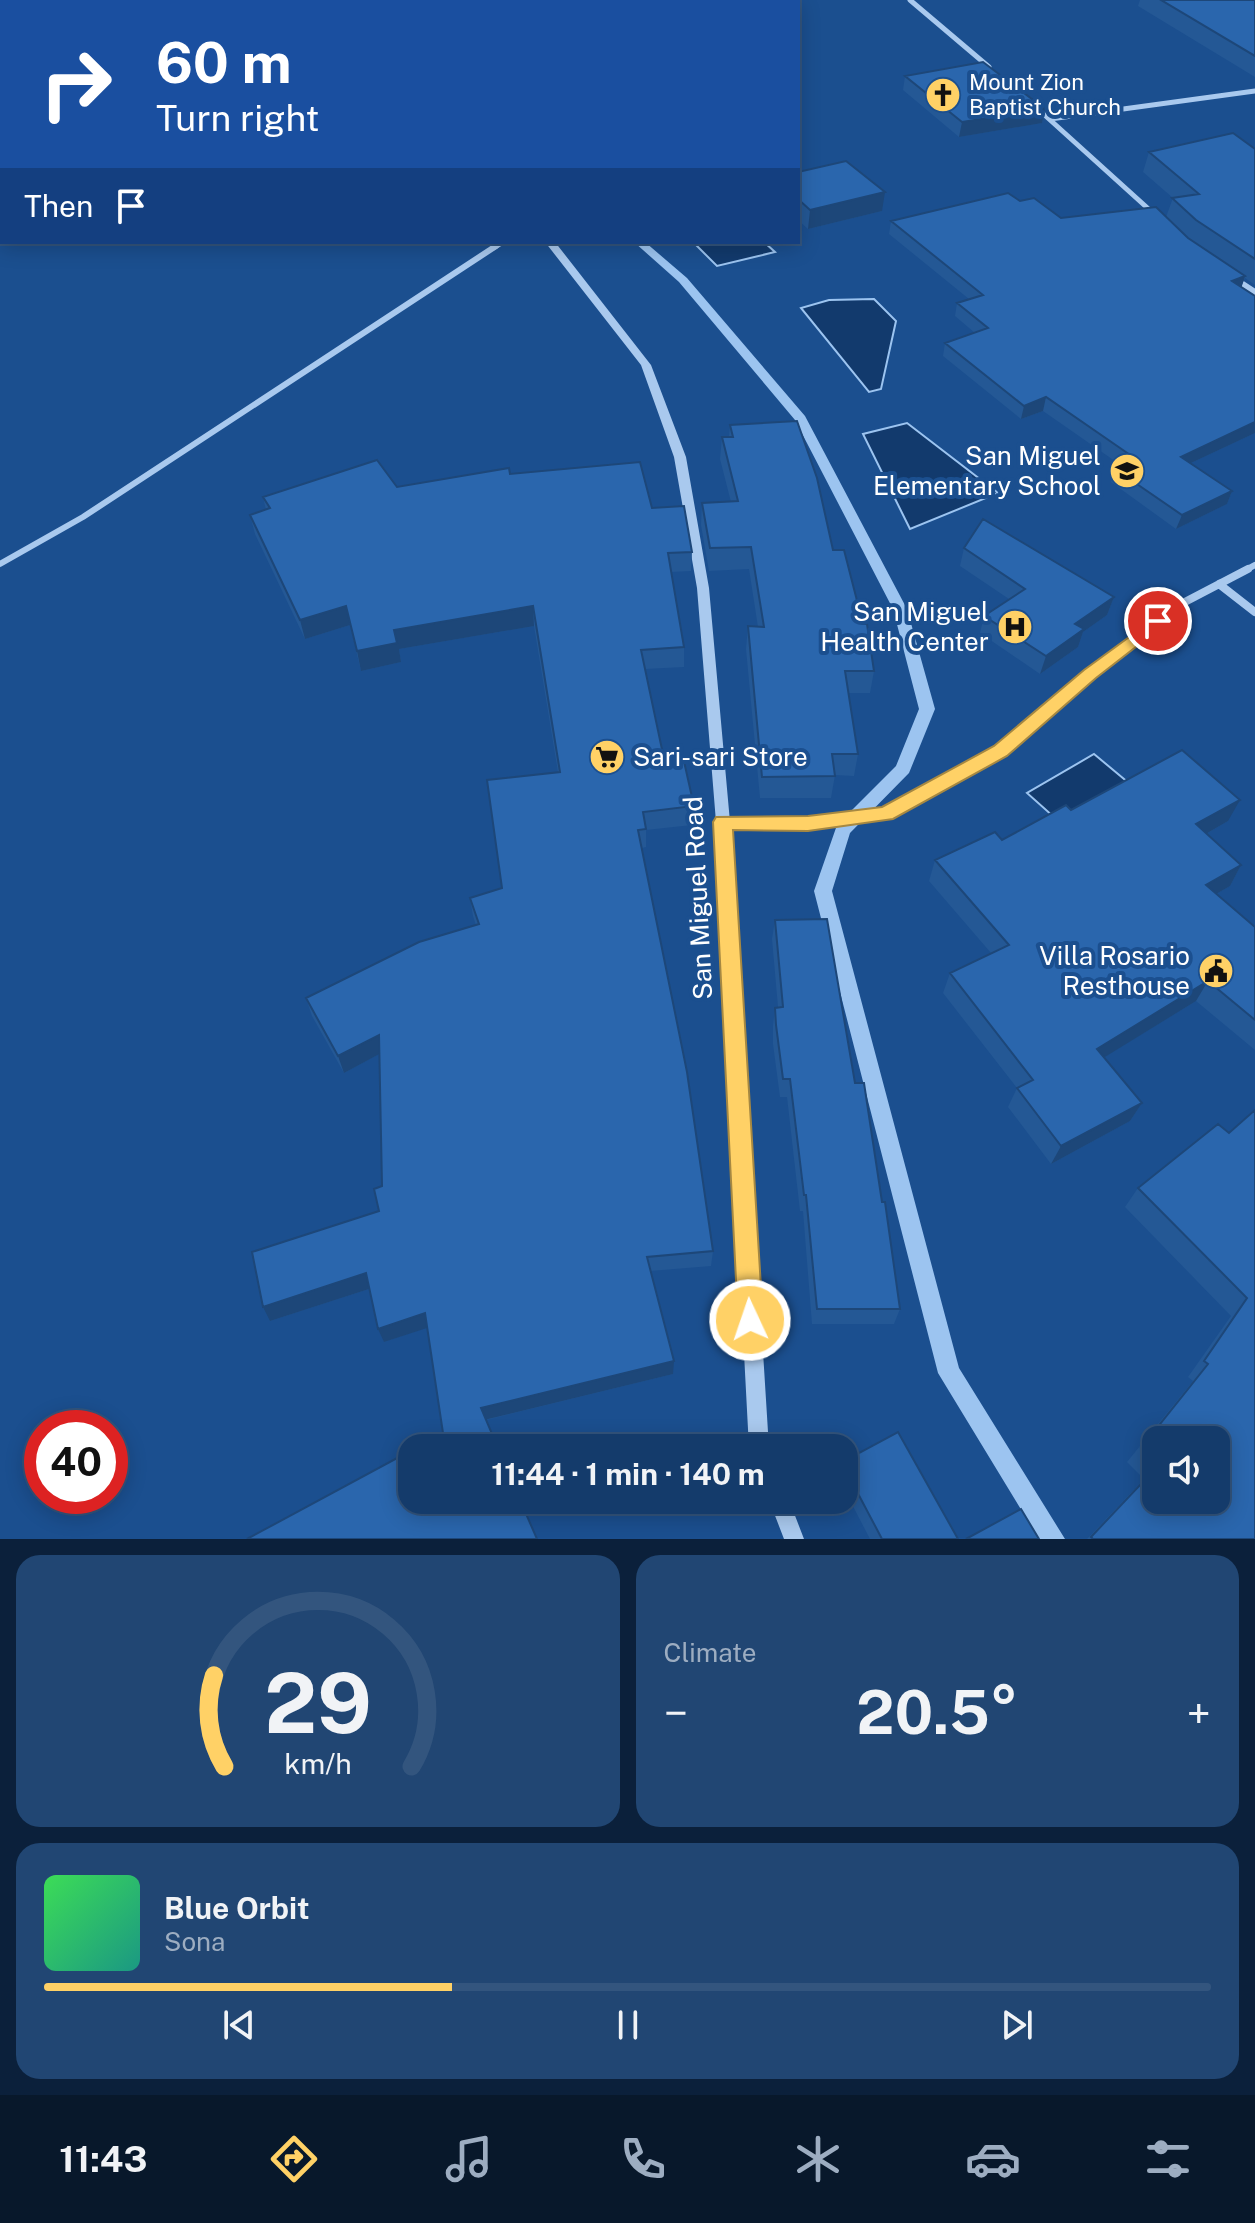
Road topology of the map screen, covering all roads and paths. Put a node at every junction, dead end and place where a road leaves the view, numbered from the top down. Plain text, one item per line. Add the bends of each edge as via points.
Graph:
1 (910, 0) edge
2 (991, 69) edge
3 (1255, 91) edge
4 (1026, 99) edge
5 (1050, 119) junction
6 (1158, 218) edge
7 (500, 244) edge
8 (552, 244) edge
9 (1229, 275) edge
10 (1255, 292) edge
11 (0, 564) edge
12 (1255, 565) edge
13 (1219, 584) junction
14 (1255, 612) edge
15 (723, 822) junction
16 (758, 1434) edge
17 (784, 1514) edge
18 (794, 1539) edge

1 - 2 street
3 - 5 street
4 - 5 street
5 - 6 street
7 - 11 street via 83,517
8 - 15 street, San Miguel Road via 646,365 680,457 703,588
9 - 10 street
12 - 13 street
13 - 14 street
13 - 15 street via 1181,604 1000,751 886,814 808,823
15 - 16 street, San Miguel Road
17 - 18 street

